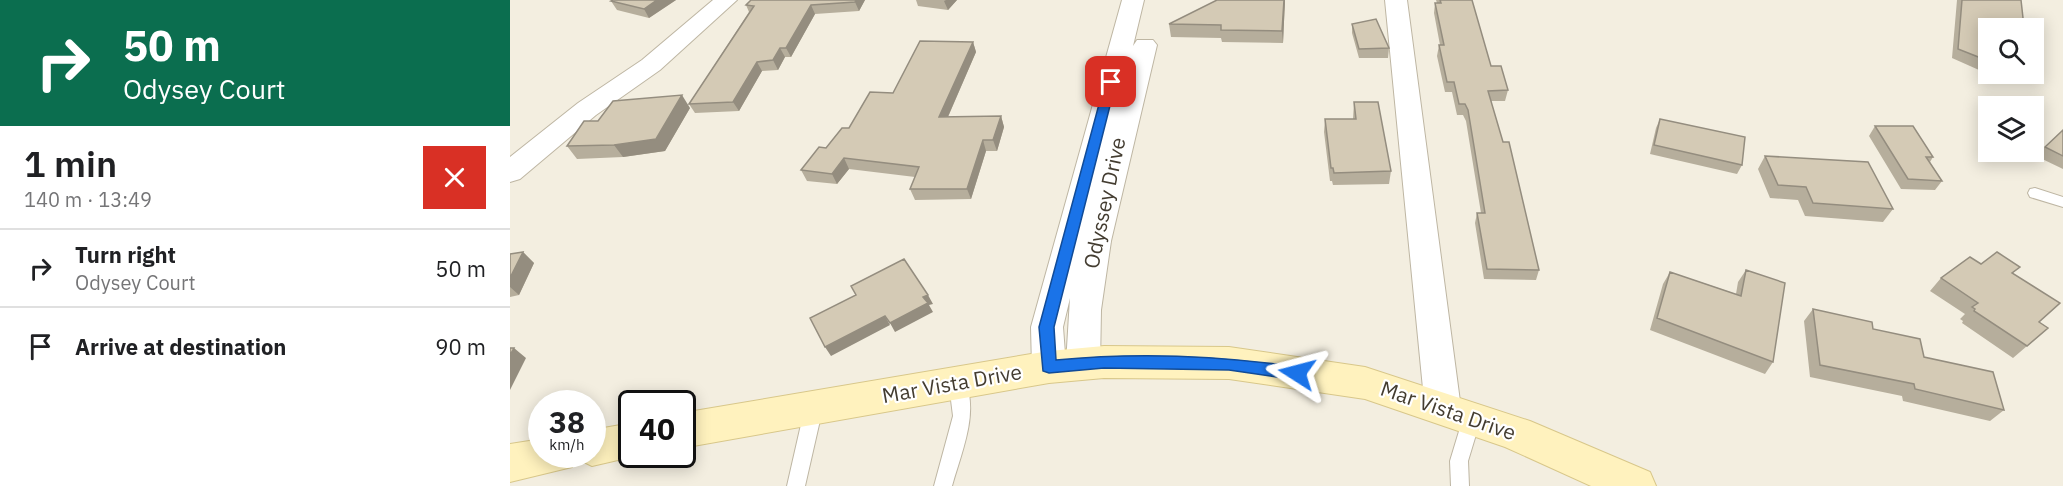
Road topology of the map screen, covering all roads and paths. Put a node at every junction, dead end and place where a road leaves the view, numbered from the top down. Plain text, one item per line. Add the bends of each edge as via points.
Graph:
1 (726, 0) edge
2 (1133, 0) edge
3 (1396, 0) edge
4 (1144, 45) dead end
5 (510, 172) edge
6 (2036, 193) dead end
7 (2063, 202) edge
8 (1066, 365) junction
9 (958, 384) junction
10 (814, 407) junction
11 (1457, 414) junction
12 (696, 428) edge
13 (528, 460) edge
14 (510, 463) edge
15 (796, 486) edge
16 (943, 486) edge
17 (1460, 486) edge
18 (1635, 486) edge

1 - 5 street via 651,65 587,109
2 - 8 street via 1047,327
3 - 11 street
4 - 8 street, Odyssey Drive via 1115,152 1082,316
6 - 7 lane
8 - 9 street, Mar Vista Drive
8 - 11 street, Mar Vista Drive via 1229,363 1365,383
9 - 10 street, Mar Vista Drive
9 - 16 lane via 962,416
10 - 12 street, Mar Vista Drive
10 - 15 lane
11 - 17 lane
11 - 18 street, Mar Vista Drive via 1516,433
13 - 14 street

